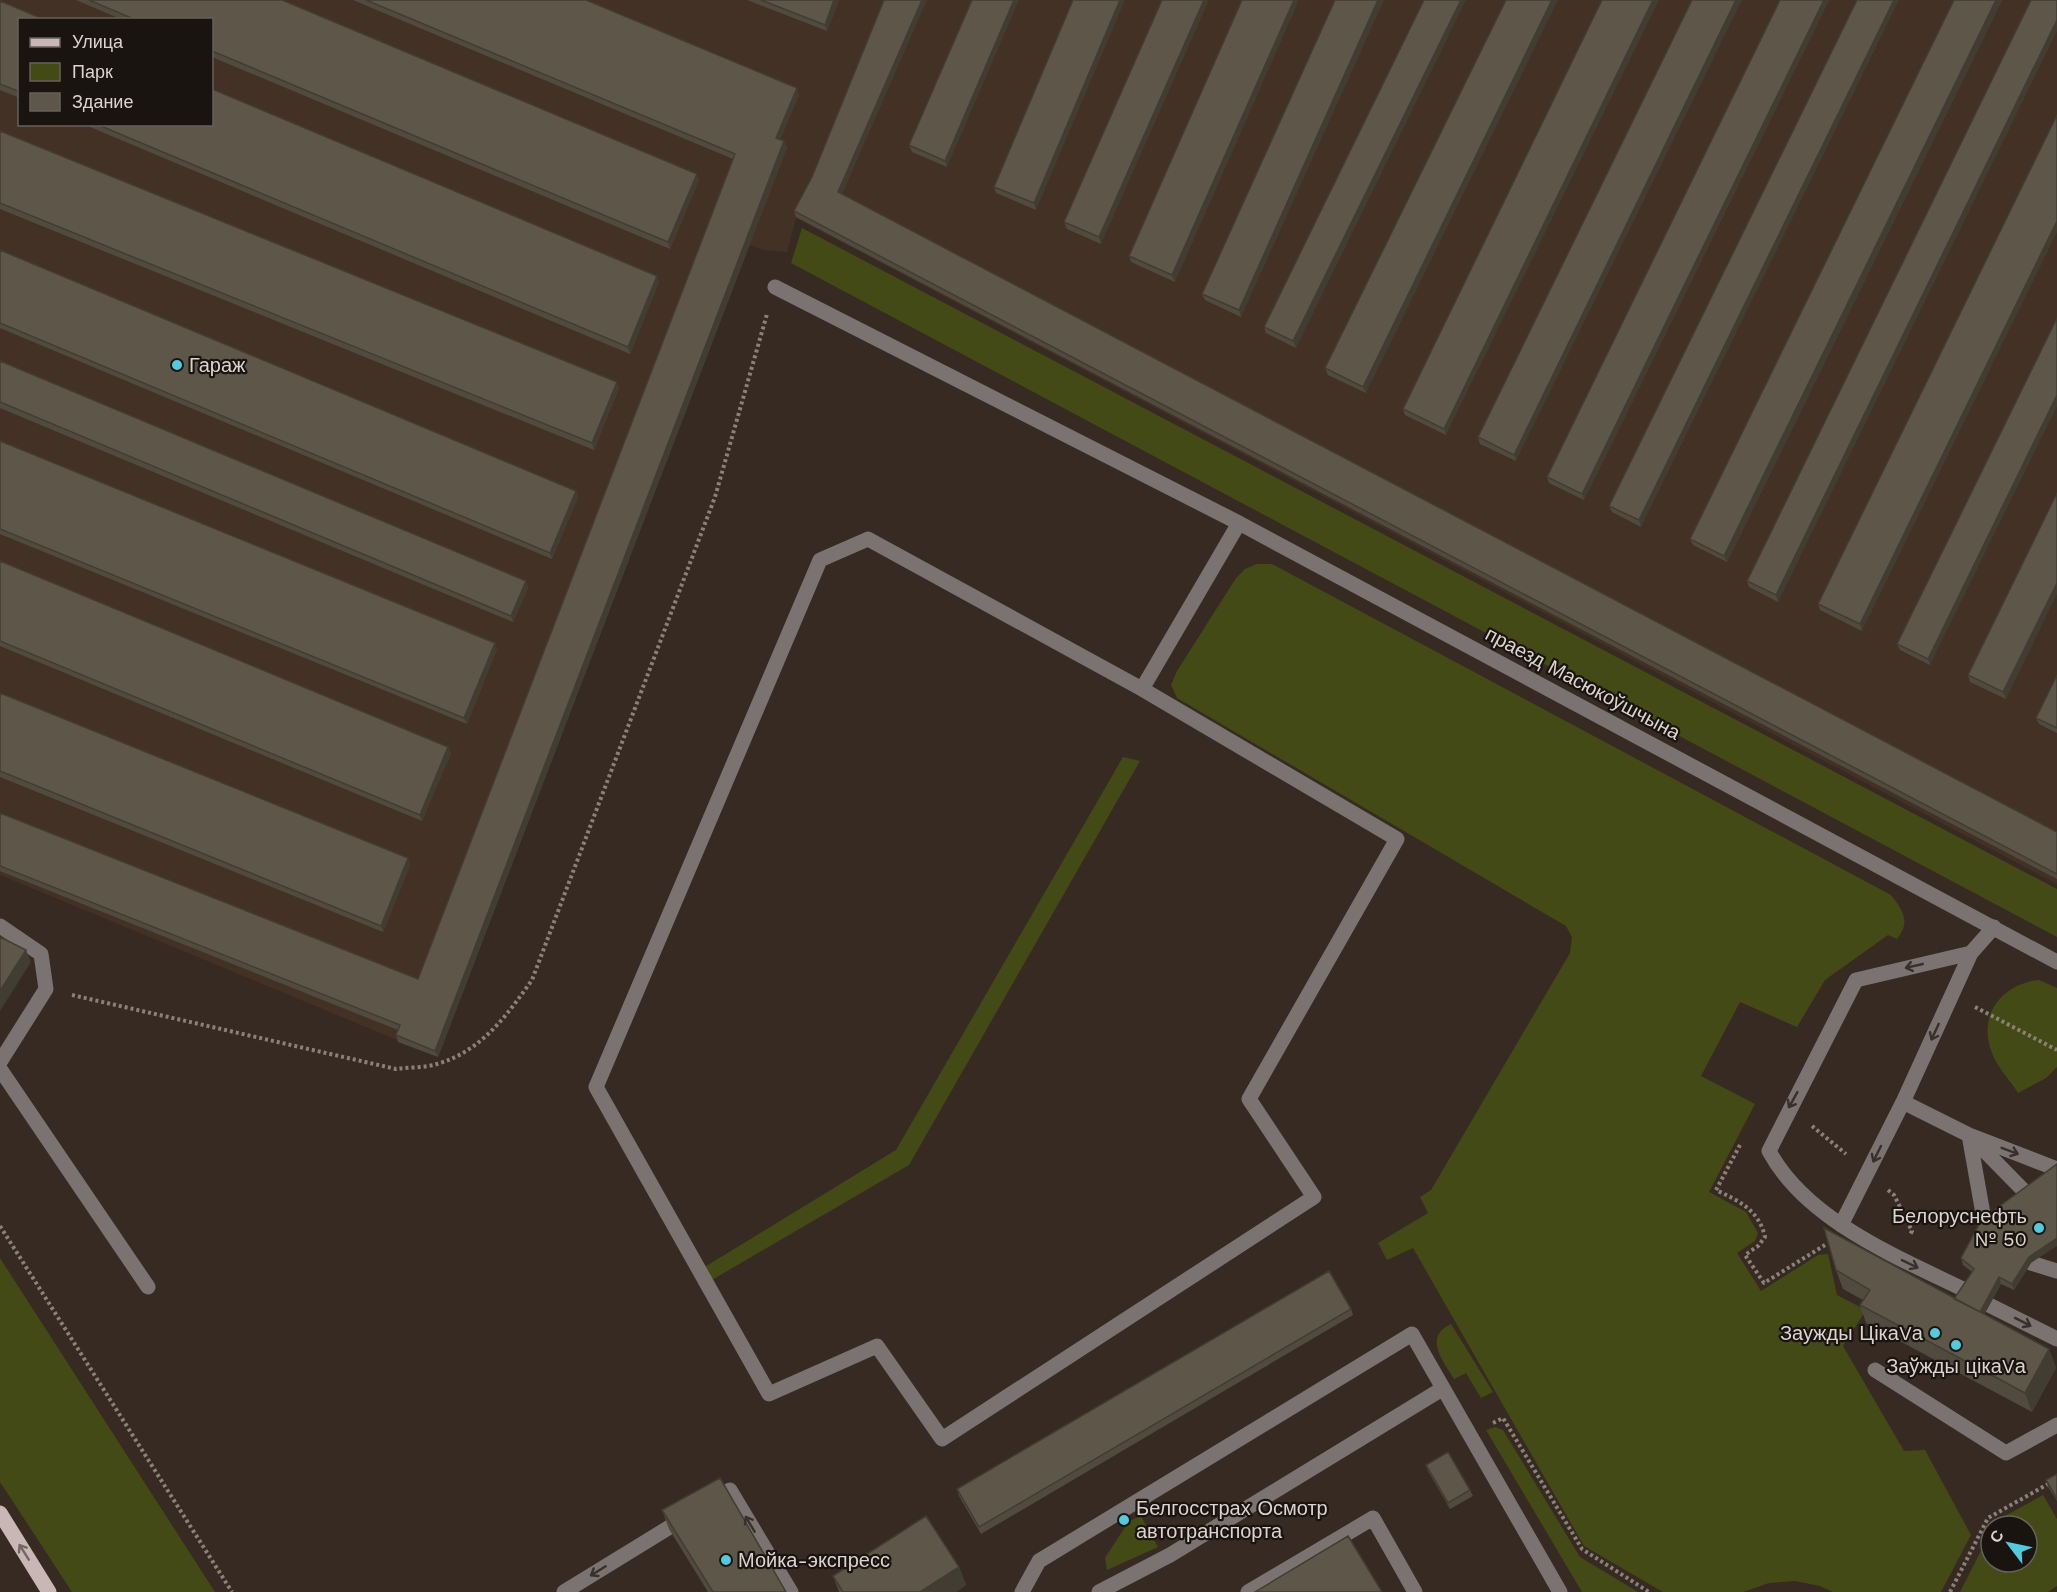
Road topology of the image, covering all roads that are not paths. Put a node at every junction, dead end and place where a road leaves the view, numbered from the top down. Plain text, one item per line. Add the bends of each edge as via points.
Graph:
1 (775, 287) road end
2 (1239, 523) junction
3 (1142, 689) junction
4 (0, 926) edge
5 (1994, 927) junction
6 (1971, 953) junction
7 (2057, 962) edge
8 (0, 1062) edge
9 (0, 1069) edge
10 (1903, 1102) junction
11 (1969, 1135) junction
12 (2057, 1169) edge
13 (2028, 1195) edge
14 (1841, 1225) junction
15 (1985, 1225) edge
16 (2031, 1263) edge
17 (2057, 1271) edge
18 (148, 1287) dead end
19 (1965, 1290) edge
20 (1989, 1305) edge
21 (2057, 1340) edge
22 (1875, 1370) dead end
23 (1442, 1389) junction
24 (2057, 1425) edge
25 (0, 1513) edge
26 (49, 1592) edge
27 (564, 1592) edge
28 (791, 1592) edge
29 (1022, 1592) edge
30 (1099, 1592) edge
31 (1248, 1592) edge
32 (1415, 1592) edge
33 (1560, 1592) edge

1 - 2 street, праезд Масюкоўшчына
2 - 3 street
2 - 5 street, праезд Масюкоўшчына
3 - 3 street via 868,539 819,560 596,1087 769,1394 878,1346 942,1439 1314,1197 1249,1099 1397,839
4 - 8 street via 41,954 46,989
5 - 6 street
5 - 7 street, праезд Масюкоўшчына
6 -> 10 street
6 -> 14 street via 1856,980 1784,1118 1769,1150 1781,1173
9 - 18 street
10 - 11 street
10 -> 14 street
11 -> 12 street
11 - 13 street
11 - 15 street
14 -> 19 street
16 - 17 street
20 -> 21 street
22 - 24 street via 2006,1453
23 - 29 street via 1412,1334 1039,1561
23 - 30 street via 1170,1556
23 - 33 street
26 -> 25 main road
28 -> 27 street via 730,1490
31 - 32 street via 1373,1518

